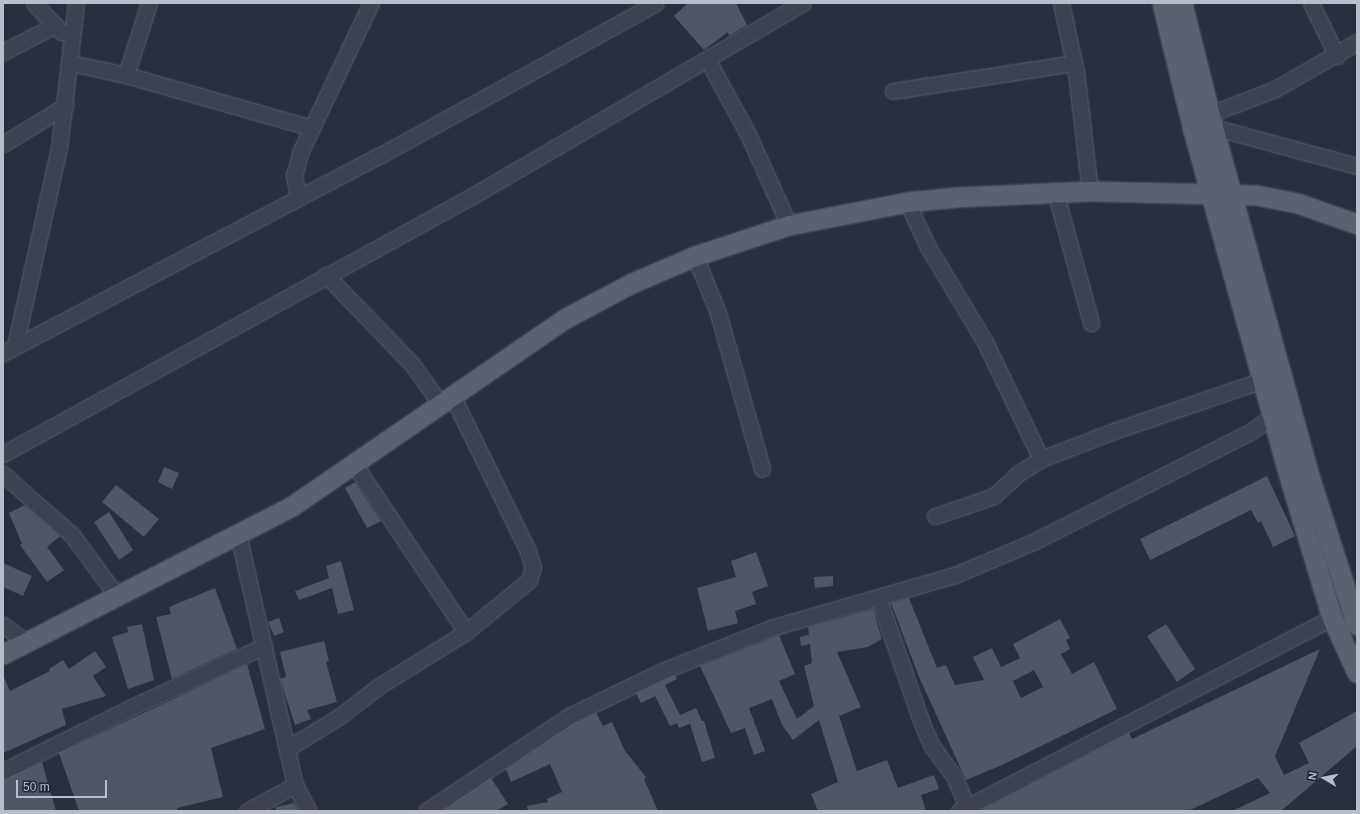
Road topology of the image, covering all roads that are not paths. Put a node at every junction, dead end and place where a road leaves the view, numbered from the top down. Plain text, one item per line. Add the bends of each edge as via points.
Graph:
1 (34, 3) edge
2 (76, 3) edge
3 (149, 3) edge
4 (371, 3) edge
5 (656, 3) edge
6 (802, 3) edge
7 (1061, 3) edge
8 (1162, 3) edge
9 (1182, 3) edge
10 (1311, 3) edge
11 (638, 7) edge
12 (55, 26) junction
13 (1357, 42) edge
14 (72, 43) junction
15 (3, 52) edge
16 (1337, 56) junction
17 (707, 59) junction
18 (70, 63) junction
19 (1074, 63) junction
20 (126, 75) junction
21 (893, 91) dead end
22 (65, 106) junction
23 (1211, 120) junction
24 (312, 128) junction
25 (3, 144) edge
26 (1357, 166) edge
27 (1090, 191) junction
28 (1055, 192) junction
29 (1212, 196) junction
30 (1232, 196) junction
31 (299, 198) junction
32 (908, 202) junction
33 (1357, 224) edge
34 (789, 225) junction
35 (695, 256) junction
36 (326, 275) junction
37 (1091, 323) dead end
38 (9, 350) edge
39 (1262, 380) junction
40 (447, 401) junction
41 (1273, 416) junction
42 (3, 454) edge
43 (1041, 459) junction
44 (354, 464) junction
45 (762, 469) dead end
46 (3, 474) edge
47 (935, 516) dead end
48 (238, 534) junction
49 (117, 596) junction
50 (878, 597) junction
51 (1332, 618) junction
52 (3, 625) edge
53 (1357, 625) edge
54 (466, 632) junction
55 (26, 642) junction
56 (264, 646) junction
57 (3, 654) edge
58 (1357, 673) edge
59 (288, 748) junction
60 (3, 771) edge
61 (295, 785) junction
62 (963, 809) edge
63 (247, 811) edge
64 (309, 811) edge
65 (426, 811) edge

1 - 12 street
2 - 14 street
3 - 20 street
4 - 24 street
5 - 11 street
6 - 17 street
7 - 19 street
8 - 29 main road
9 - 23 main road
10 - 16 street
11 - 31 street
12 - 14 street
12 - 15 street
13 - 16 street
14 - 18 street
16 - 23 street
17 - 34 street via 747,132
17 - 36 street via 474,195
18 - 20 street
18 - 22 street
19 - 21 street
19 - 27 street
20 - 24 street
22 - 25 street
22 - 38 street via 41,239
23 - 26 street
23 - 30 main road
24 - 31 street via 295,168 294,184
27 - 28 main road
27 - 29 main road
28 - 32 main road
28 - 37 street
29 - 30 main road
29 - 39 main road
30 - 33 main road via 1256,196 1297,203
30 - 53 main road via 1310,479
31 - 38 street
32 - 34 main road
32 - 43 street via 928,247 985,342
34 - 35 main road
35 - 40 main road via 632,283 564,319
35 - 45 street via 718,313
36 - 40 street
36 - 42 street
39 - 41 main road
39 - 43 street
40 - 44 main road
40 - 54 street via 527,549 532,567 529,580 521,588
41 - 50 street via 1250,432 1035,540 955,575
41 - 51 main road
43 - 47 street via 1019,473 994,496
44 - 48 main road via 292,506
44 - 54 street
46 - 49 street via 72,535
48 - 49 main road
48 - 56 street
49 - 55 main road
50 - 62 street via 923,726 932,746 954,776
50 - 65 street via 771,628 655,674 569,716
51 - 58 main road
51 - 62 street
52 - 55 street
54 - 59 street via 379,686 340,716
55 - 57 main road
56 - 59 street
56 - 60 street via 136,705
59 - 61 street
61 - 63 street
61 - 64 street

